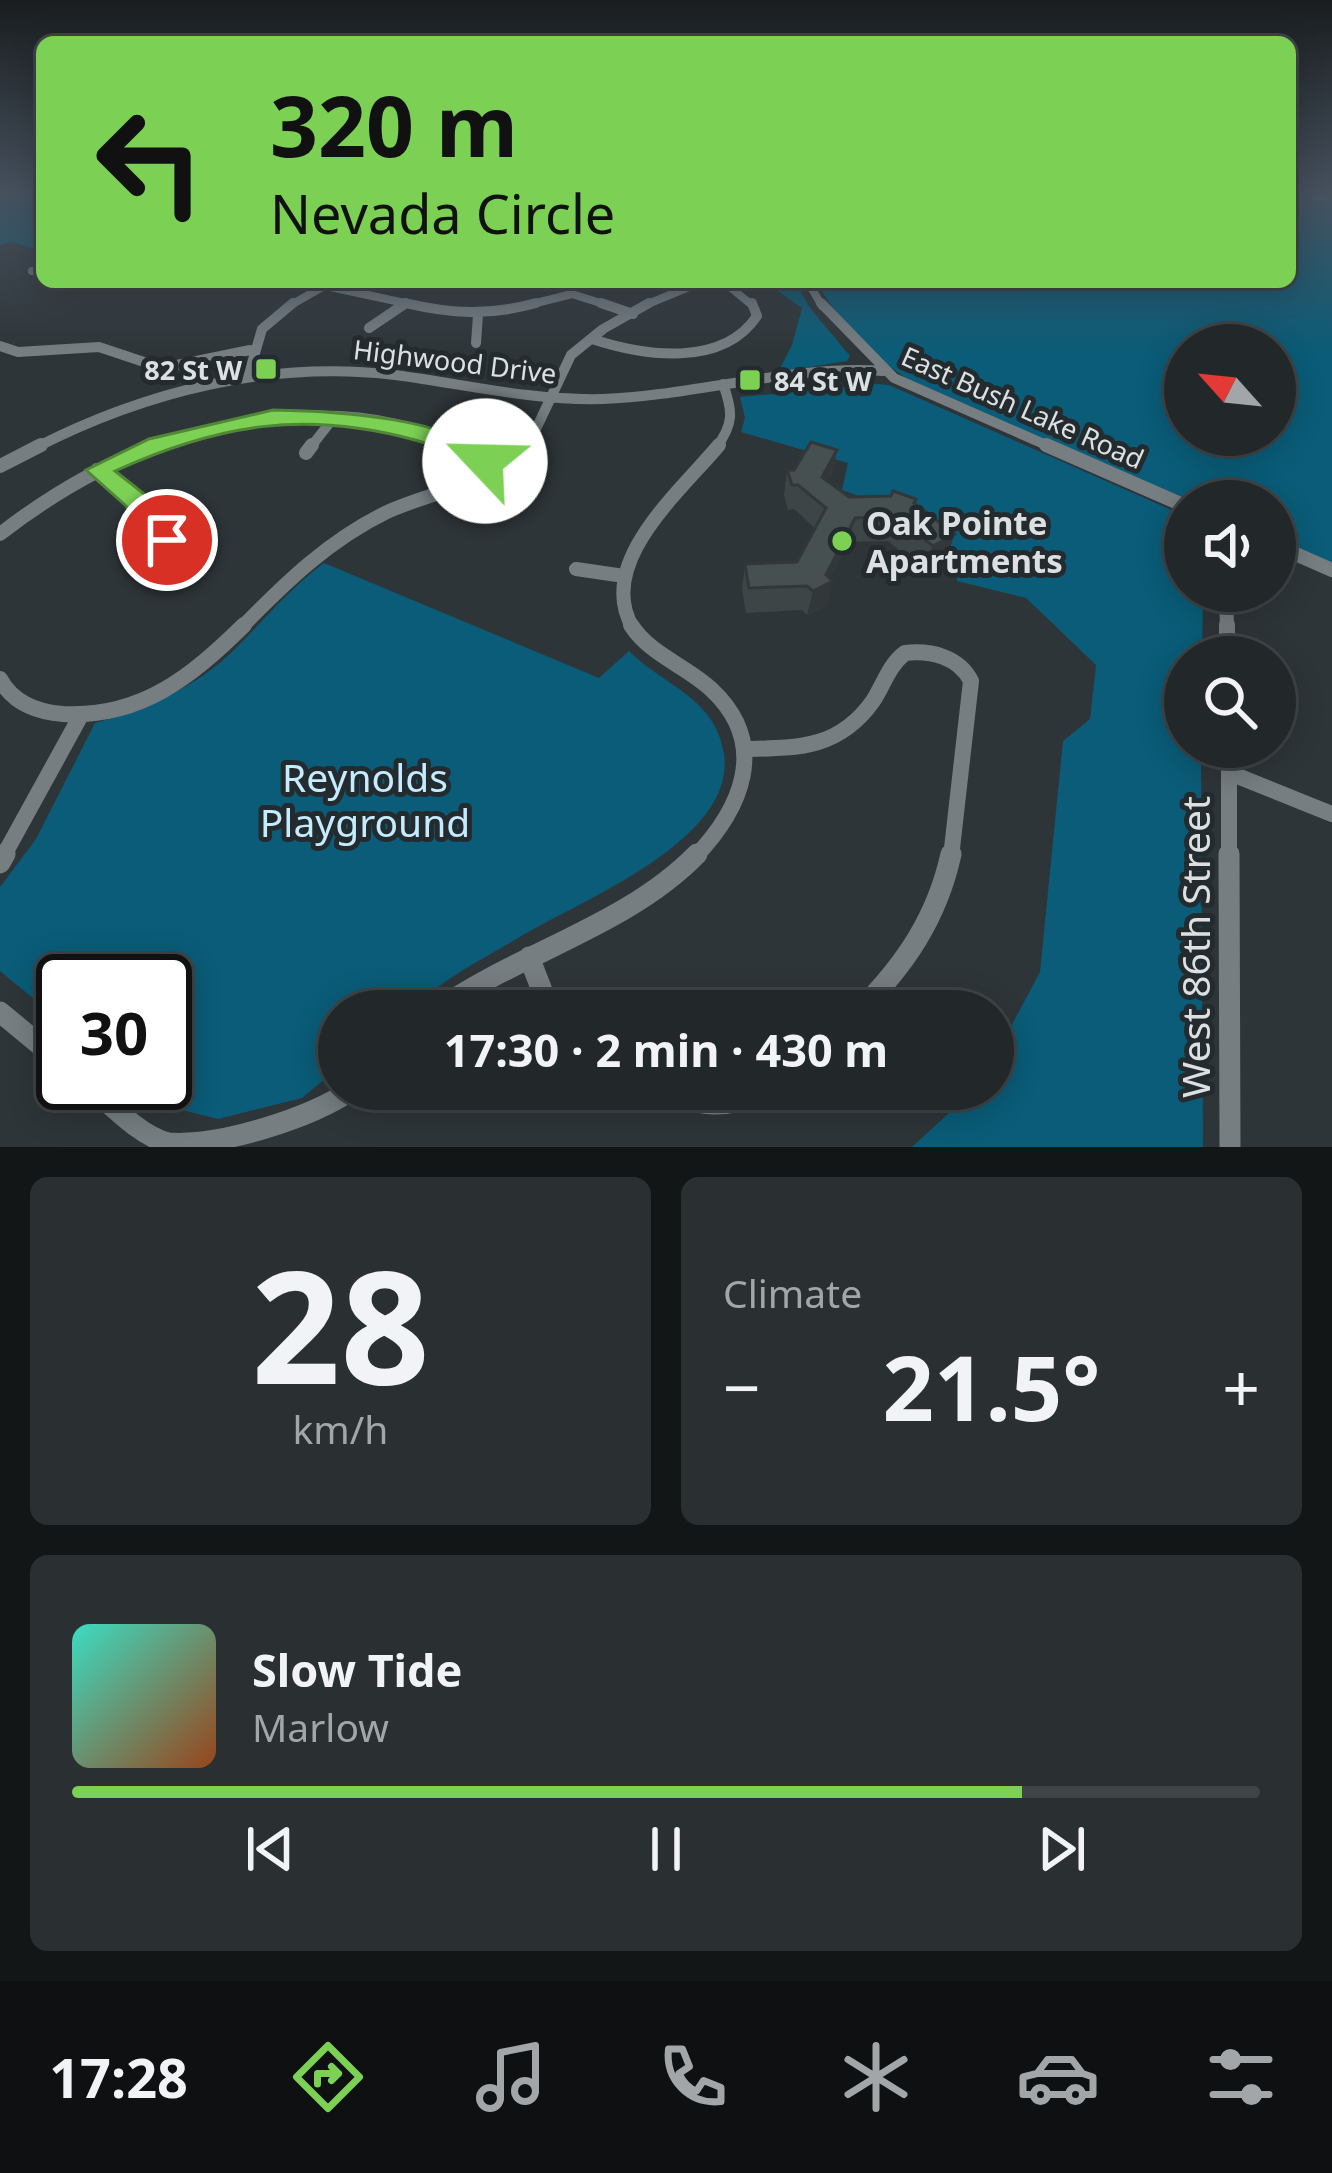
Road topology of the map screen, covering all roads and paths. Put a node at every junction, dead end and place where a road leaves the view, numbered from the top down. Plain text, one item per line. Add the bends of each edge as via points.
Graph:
1 (320, 288) edge
2 (344, 288) edge
3 (688, 288) edge
4 (732, 288) edge
5 (812, 288) edge
6 (554, 289) edge
7 (407, 303) junction
8 (633, 314) junction
9 (478, 315) junction
10 (369, 328) dead end
11 (592, 339) junction
12 (476, 343) dead end
13 (0, 346) edge
14 (862, 349) junction
15 (250, 350) junction
16 (883, 370) junction
17 (842, 372) junction
18 (248, 376) junction
19 (724, 388) junction
20 (552, 398) junction
21 (335, 416) junction
22 (306, 454) dead end
23 (0, 466) edge
24 (98, 470) junction
25 (498, 471) junction
26 (1164, 497) edge
27 (0, 534) edge
28 (167, 540) dead end
29 (1296, 554) edge
30 (576, 569) dead end
31 (1332, 570) edge
32 (624, 576) junction
33 (0, 679) edge
34 (80, 717) junction
35 (744, 749) junction
36 (1230, 768) edge
37 (1230, 773) junction
38 (1332, 814) edge
39 (0, 863) edge
40 (529, 957) junction
41 (461, 990) edge
42 (542, 990) edge
43 (884, 990) edge
44 (0, 1012) edge
45 (36, 1042) edge
46 (123, 1110) edge
47 (323, 1110) edge
48 (1230, 1147) edge

1 - 15 street via 270,319
2 - 7 street
3 - 8 street
4 - 11 street via 757,316 730,342 636,353
5 - 14 street, East Bush Lake Road
6 - 8 street
6 - 9 street
7 - 9 street
7 - 10 street
8 - 11 street
9 - 12 street
11 - 20 street via 566,360
13 - 15 street via 99,347 162,368
14 - 16 street, East Bush Lake Road
14 - 17 street via 861,363
15 - 18 street
16 - 17 street, Highwood Drive
16 - 19 street, Highwood Drive
16 - 26 street, East Bush Lake Road
17 - 19 street, Highwood Drive
18 - 20 street, Highwood Drive via 365,372
18 - 23 street, Highwood Drive via 105,416
19 - 20 street, Highwood Drive
19 - 32 street via 730,428
20 - 25 street via 540,434
21 - 22 street
21 - 24 street via 216,426
21 - 25 street via 430,436
24 - 27 street
24 - 28 street
25 - 34 street via 374,518 309,562 212,661 149,698
29 - 31 street
30 - 32 street
32 - 35 street via 633,629 661,659 713,691
33 - 34 street via 30,708
34 - 39 street
35 - 40 street via 741,793 706,845 612,914
35 - 43 street via 839,736 902,653 937,656 968,672 952,853 935,915
36 - 37 street, West 86th Street
37 - 38 street
37 - 48 street, West 86th Street
40 - 41 street
40 - 42 street
44 - 45 street
46 - 47 street via 171,1145 229,1147 267,1139

